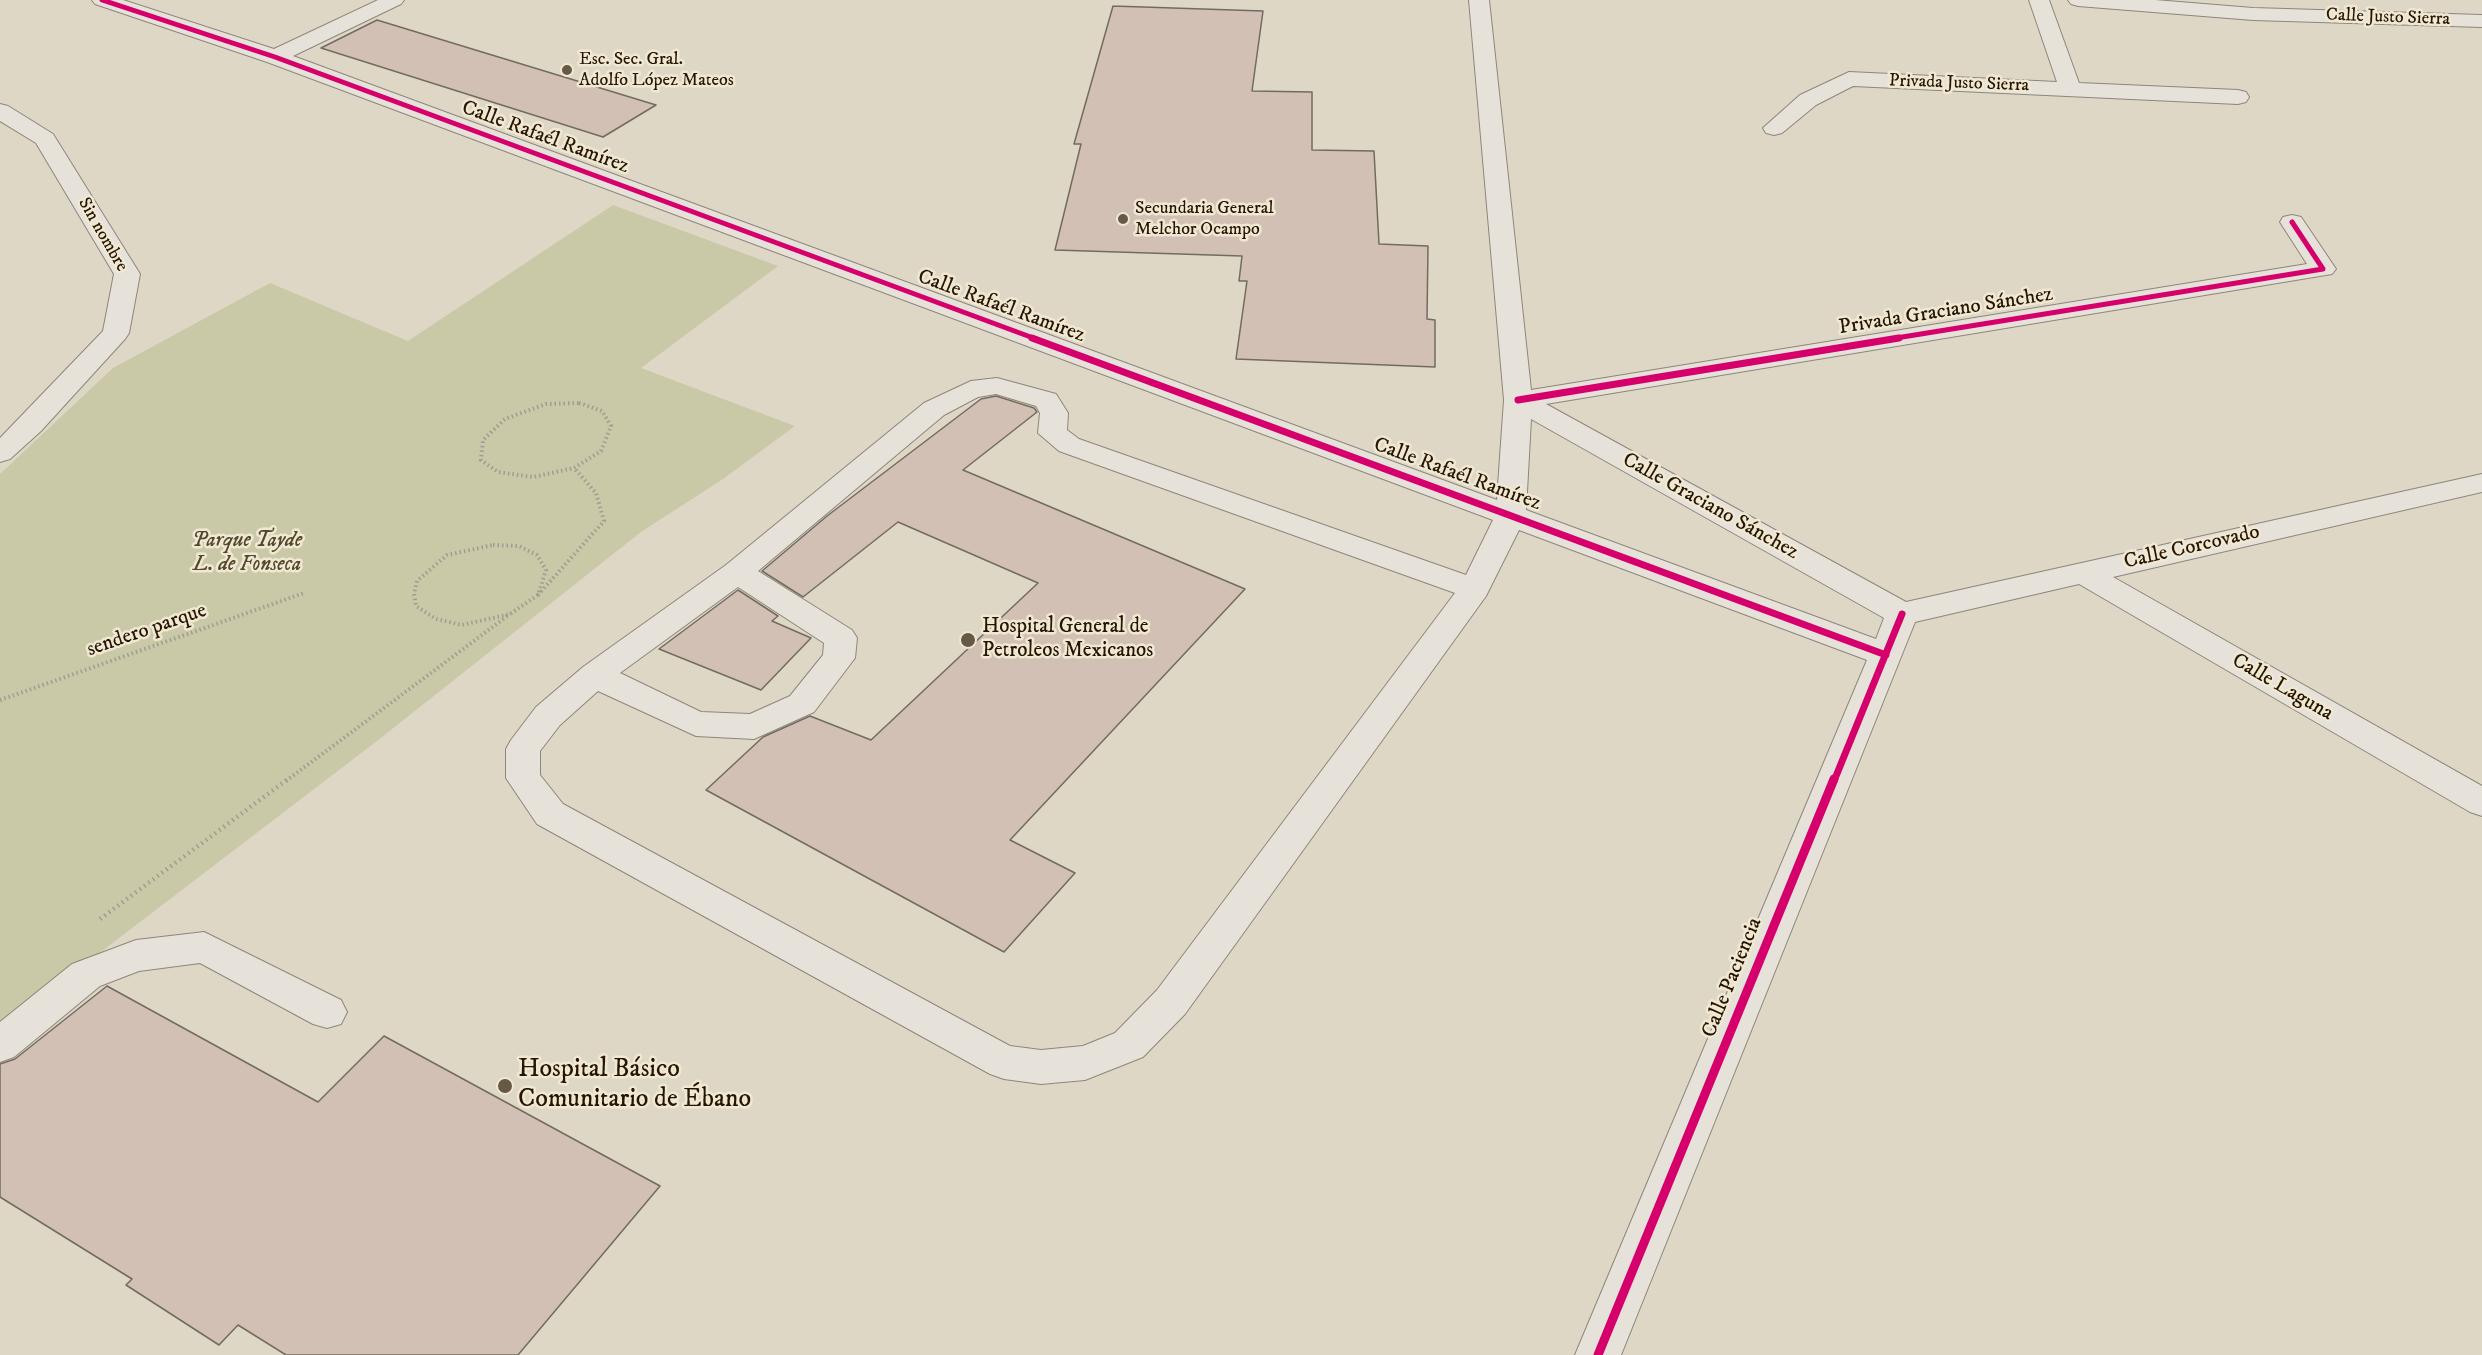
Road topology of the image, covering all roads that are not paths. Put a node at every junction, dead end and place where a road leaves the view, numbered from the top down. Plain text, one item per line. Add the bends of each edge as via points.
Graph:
1 (102, 0) edge
2 (394, 0) edge
3 (1479, 0) edge
4 (2039, 0) edge
5 (2078, 0) edge
6 (2482, 21) edge
7 (274, 57) junction
8 (2070, 88) junction
9 (2238, 97) dead end
10 (0, 111) edge
11 (1774, 128) dead end
12 (2292, 222) dead end
13 (1518, 400) junction
14 (0, 453) edge
15 (2482, 483) edge
16 (1511, 514) junction
17 (737, 572) junction
18 (2083, 573) junction
19 (1475, 589) junction
20 (1902, 614) junction
21 (1886, 655) junction
22 (595, 675) junction
23 (2482, 803) edge
24 (327, 1012) dead end
25 (0, 1045) edge
26 (1598, 1355) edge

1 - 7 street, Calle Rafaél Ramírez
2 - 7 street
3 - 13 street
4 - 8 street
5 - 6 street, Calle Justo Sierra via 2253,14
7 - 16 street, Calle Rafaél Ramírez
8 - 9 street, Privada Justo Sierra
8 - 11 street, Privada Justo Sierra via 1849,79 1808,100
10 - 14 street, Sin nombre via 45,139 128,274 116,333
12 - 13 street, Privada Graciano Sánchez via 2323,269
13 - 16 street
13 - 20 street, Calle Graciano Sánchez
15 - 18 street, Calle Corcovado
16 - 19 street
16 - 21 street, Calle Rafaél Ramírez
17 - 19 street via 934,409 971,389 997,386 1047,400 1054,412 1052,433 1069,445
17 - 22 street
17 - 22 street via 841,638 839,658 802,704 754,727 696,724
18 - 20 street, Calle Corcovado
18 - 23 street, Calle Laguna
19 - 22 street via 1172,1002 1129,1045 1085,1063 1041,1067 1004,1062 550,814 523,778 523,749 548,716
20 - 21 street, Calle Paciencia
21 - 26 street, Calle Paciencia
24 - 25 street via 204,947 136,956 86,975

